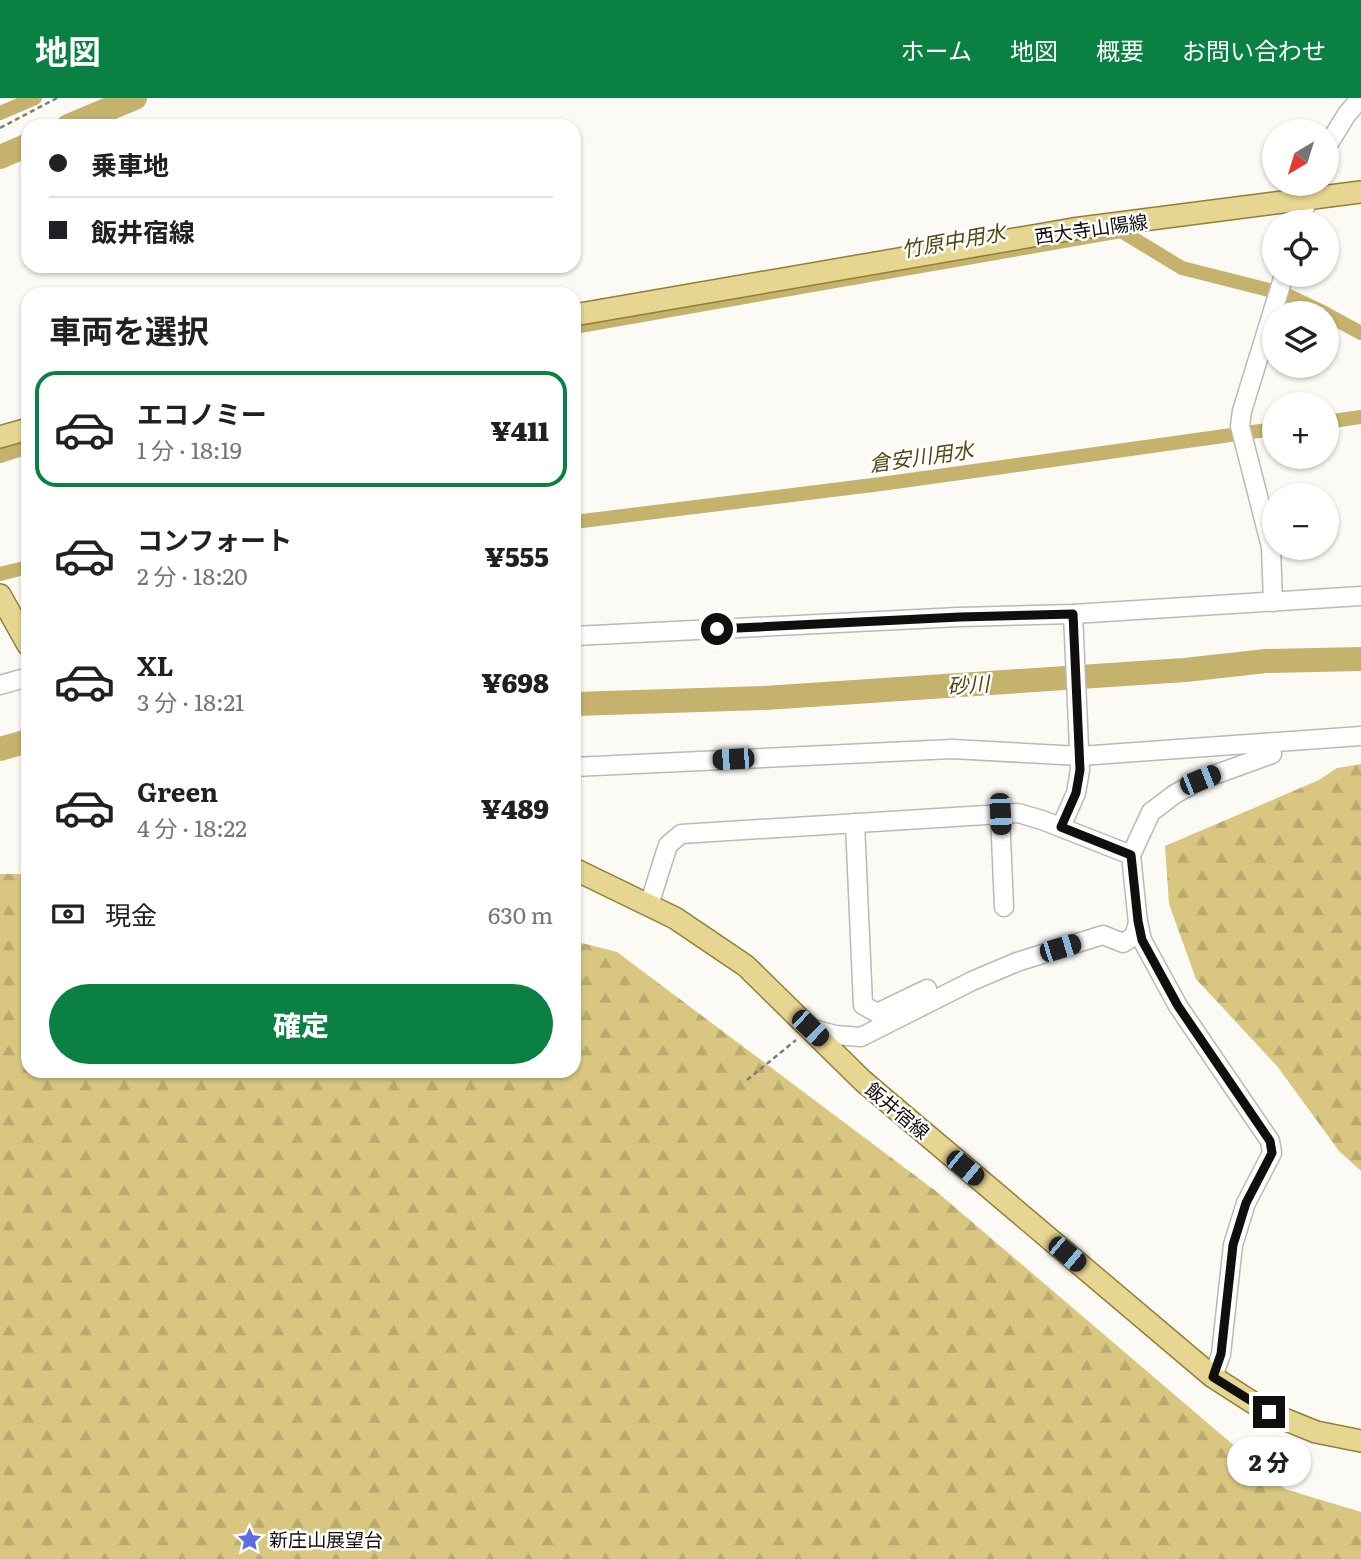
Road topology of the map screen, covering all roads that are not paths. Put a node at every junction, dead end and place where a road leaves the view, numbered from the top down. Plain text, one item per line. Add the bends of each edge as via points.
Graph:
1 (1361, 98) edge
2 (1339, 127) edge
3 (1339, 192) edge
4 (1361, 192) edge
5 (1279, 196) edge
6 (1280, 287) edge
7 (581, 314) edge
8 (21, 431) edge
9 (0, 437) edge
10 (0, 595) edge
11 (1361, 596) edge
12 (1273, 602) junction
13 (1073, 614) junction
14 (21, 632) edge
15 (581, 636) edge
16 (21, 679) edge
17 (0, 685) edge
18 (1361, 736) edge
19 (1080, 752) junction
20 (1272, 754) dead end
21 (581, 766) edge
22 (1000, 814) junction
23 (855, 823) junction
24 (1061, 827) junction
25 (1131, 855) junction
26 (581, 872) edge
27 (649, 905) junction
28 (1004, 907) dead end
29 (1138, 921) junction
30 (927, 989) dead end
31 (810, 1028) junction
32 (1213, 1377) junction
33 (1361, 1441) edge

1 - 2 street
3 - 4 main road, 西大寺山陽線
5 - 7 main road, 西大寺山陽線
6 - 12 street via 1240,426 1271,547
8 - 9 main road
10 - 14 main road
11 - 12 street
12 - 13 street
13 - 15 street
13 - 19 street
16 - 17 street
18 - 19 street
19 - 21 street via 952,749
19 - 24 street via 1076,793
20 - 25 street via 1175,793 1152,812
22 - 23 street
22 - 24 street via 1018,813
22 - 28 street
23 - 27 street via 681,834 668,845
23 - 30 street via 863,1005 877,1013
24 - 25 street
25 - 29 street
26 - 27 main road, 飯井宿線
27 - 31 main road, 飯井宿線 via 746,966
29 - 31 street via 1134,936 1123,943 1103,935 1017,961 861,1037
29 - 32 street via 1142,940 1178,1006 1270,1141 1272,1153 1246,1203 1233,1245 1221,1354
31 - 32 main road, 飯井宿線 via 863,1081
32 - 33 main road, 飯井宿線 via 1269,1412 1316,1432

